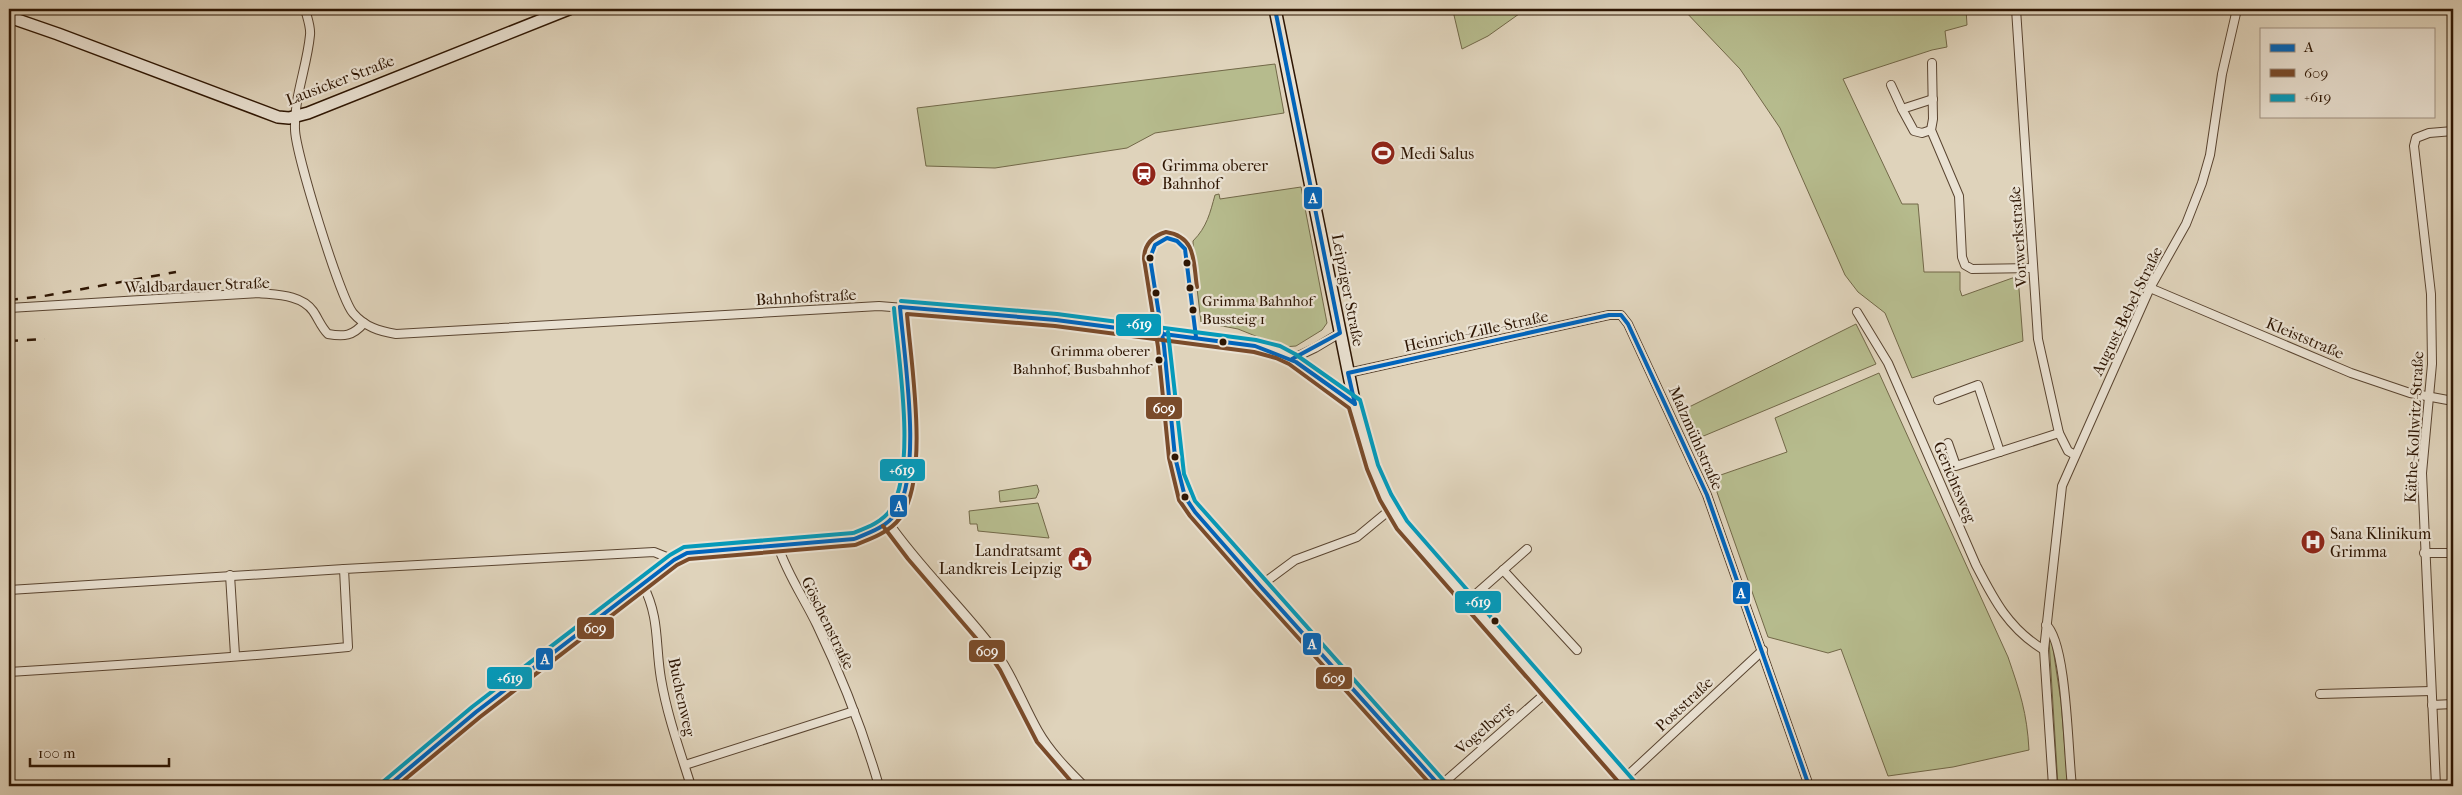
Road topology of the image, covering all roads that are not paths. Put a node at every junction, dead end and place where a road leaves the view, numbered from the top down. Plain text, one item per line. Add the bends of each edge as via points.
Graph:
1 (305, 9) edge
2 (569, 9) edge
3 (1275, 9) edge
4 (2016, 9) edge
5 (2237, 9) edge
6 (9, 17) edge
7 (1932, 63) dead end
8 (1891, 85) dead end
9 (1933, 99) junction
10 (1902, 109) junction
11 (295, 117) junction
12 (1931, 130) junction
13 (2453, 131) edge
14 (2033, 268) junction
15 (2150, 288) junction
16 (900, 307) junction
17 (9, 308) edge
18 (1857, 312) dead end
19 (1609, 315) joint
20 (364, 323) junction
21 (1162, 333) junction
22 (1340, 333) junction
23 (1292, 359) junction
24 (1348, 373) junction
25 (2428, 398) junction
26 (1938, 400) dead end
27 (2453, 401) edge
28 (1355, 404) junction
29 (2059, 433) junction
30 (1948, 443) dead end
31 (2000, 452) junction
32 (2075, 456) junction
33 (1391, 509) junction
34 (888, 522) junction
35 (778, 546) junction
36 (1527, 549) dead end
37 (2424, 553) junction
38 (2453, 553) edge
39 (674, 560) junction
40 (344, 569) junction
41 (1503, 570) junction
42 (230, 575) junction
43 (643, 586) junction
44 (1260, 586) junction
45 (9, 590) edge
46 (1468, 601) junction
47 (2046, 625) junction
48 (1577, 650) dead end
49 (1763, 650) junction
50 (2044, 650) junction
51 (235, 655) junction
52 (9, 672) edge
53 (2431, 690) junction
54 (1547, 692) junction
55 (2320, 694) dead end
56 (2453, 704) edge
57 (2432, 705) junction
58 (854, 711) junction
59 (685, 765) junction
60 (1627, 783) edge
61 (388, 786) edge
62 (691, 786) edge
63 (879, 786) edge
64 (1084, 786) edge
65 (1440, 786) edge
66 (1809, 786) edge
67 (2052, 786) edge
68 (2072, 786) edge
69 (2436, 786) edge

1 - 11 street, Bahnhofstraße via 310,33
2 - 11 main road, Lausicker Straße
3 - 22 main road, Leipziger Straße
4 - 14 street, Vorwerkstraße
5 - 15 street, August-Bebel-Straße via 2202,183 2186,224
6 - 11 main road, Lausicker Straße via 278,117
7 - 9 street
8 - 10 street
9 - 10 street
9 - 12 street
10 - 12 street via 1914,131
11 - 20 street, Bahnhofstraße via 296,144 340,287 352,312
12 - 14 street via 1959,196 1965,265 1972,269
13 - 25 street, Käthe-Kollwitz-Straße via 2422,134 2416,138 2414,146 2431,294 2432,364
14 - 29 street, Vorwerkstraße via 2038,339
15 - 25 street, Kleiststraße via 2351,373
15 - 32 street, August-Bebel-Straße
16 - 20 street, Bahnhofstraße via 396,334
16 - 21 street, Bahnhofstraße
16 - 34 street via 909,475 901,502
17 - 20 street, Waldbardauer Straße via 258,293 299,300 310,307 328,334 348,335
18 - 50 street, Gerichtsweg via 1888,363 1989,591 2024,639
19 - 24 street, Heinrich-Zille-Straße
19 - 49 street, Malzmühlstraße via 1621,314 1628,324 1687,448
21 - 23 street, Bahnhofstraße via 1255,346
21 - 44 street via 1175,457 1185,496
22 - 23 street
22 - 24 main road, Leipziger Straße
23 - 28 street, Bahnhofstraße
24 - 28 main road, Leipziger Straße
25 - 27 street, Kleiststraße
25 - 37 street, Käthe-Kollwitz-Straße via 2422,473
26 - 31 street via 1978,386
28 - 33 main road, Leipziger Straße via 1372,468
29 - 31 street
29 - 32 street, Vorwerkstraße via 2068,451
30 - 31 street via 1956,466
32 - 47 street, August-Bebel-Straße via 2062,486
33 - 44 street via 1357,538 1295,560
33 - 46 main road, Leipziger Straße
34 - 35 street via 870,534 854,539
34 - 64 street via 993,648 1007,668 1038,730 1055,755
35 - 39 street via 697,551
35 - 58 street, Göschenstraße
36 - 41 street
37 - 38 street
37 - 53 street, Käthe-Kollwitz-Straße
39 - 40 street via 654,552
39 - 43 street
40 - 42 street
40 - 51 street via 348,647
41 - 46 street
41 - 48 street
42 - 45 street
42 - 51 street
43 - 59 street, Buchenweg via 656,617 661,679
43 - 61 street via 526,672
44 - 65 street
46 - 54 main road, Leipziger Straße
47 - 50 street, August-Bebel-Straße
47 - 68 street via 2057,644
49 - 60 street, Poststraße
49 - 66 street, Malzmühlstraße
50 - 67 street, August-Bebel-Straße
51 - 52 street via 196,661
53 - 55 street
53 - 57 street, Käthe-Kollwitz-Straße
54 - 60 main road, Leipziger Straße
54 - 65 street, Vogelberg
56 - 57 street
57 - 69 street, Käthe-Kollwitz-Straße
58 - 59 street
58 - 63 street, Göschenstraße
59 - 62 street, Buchenweg

